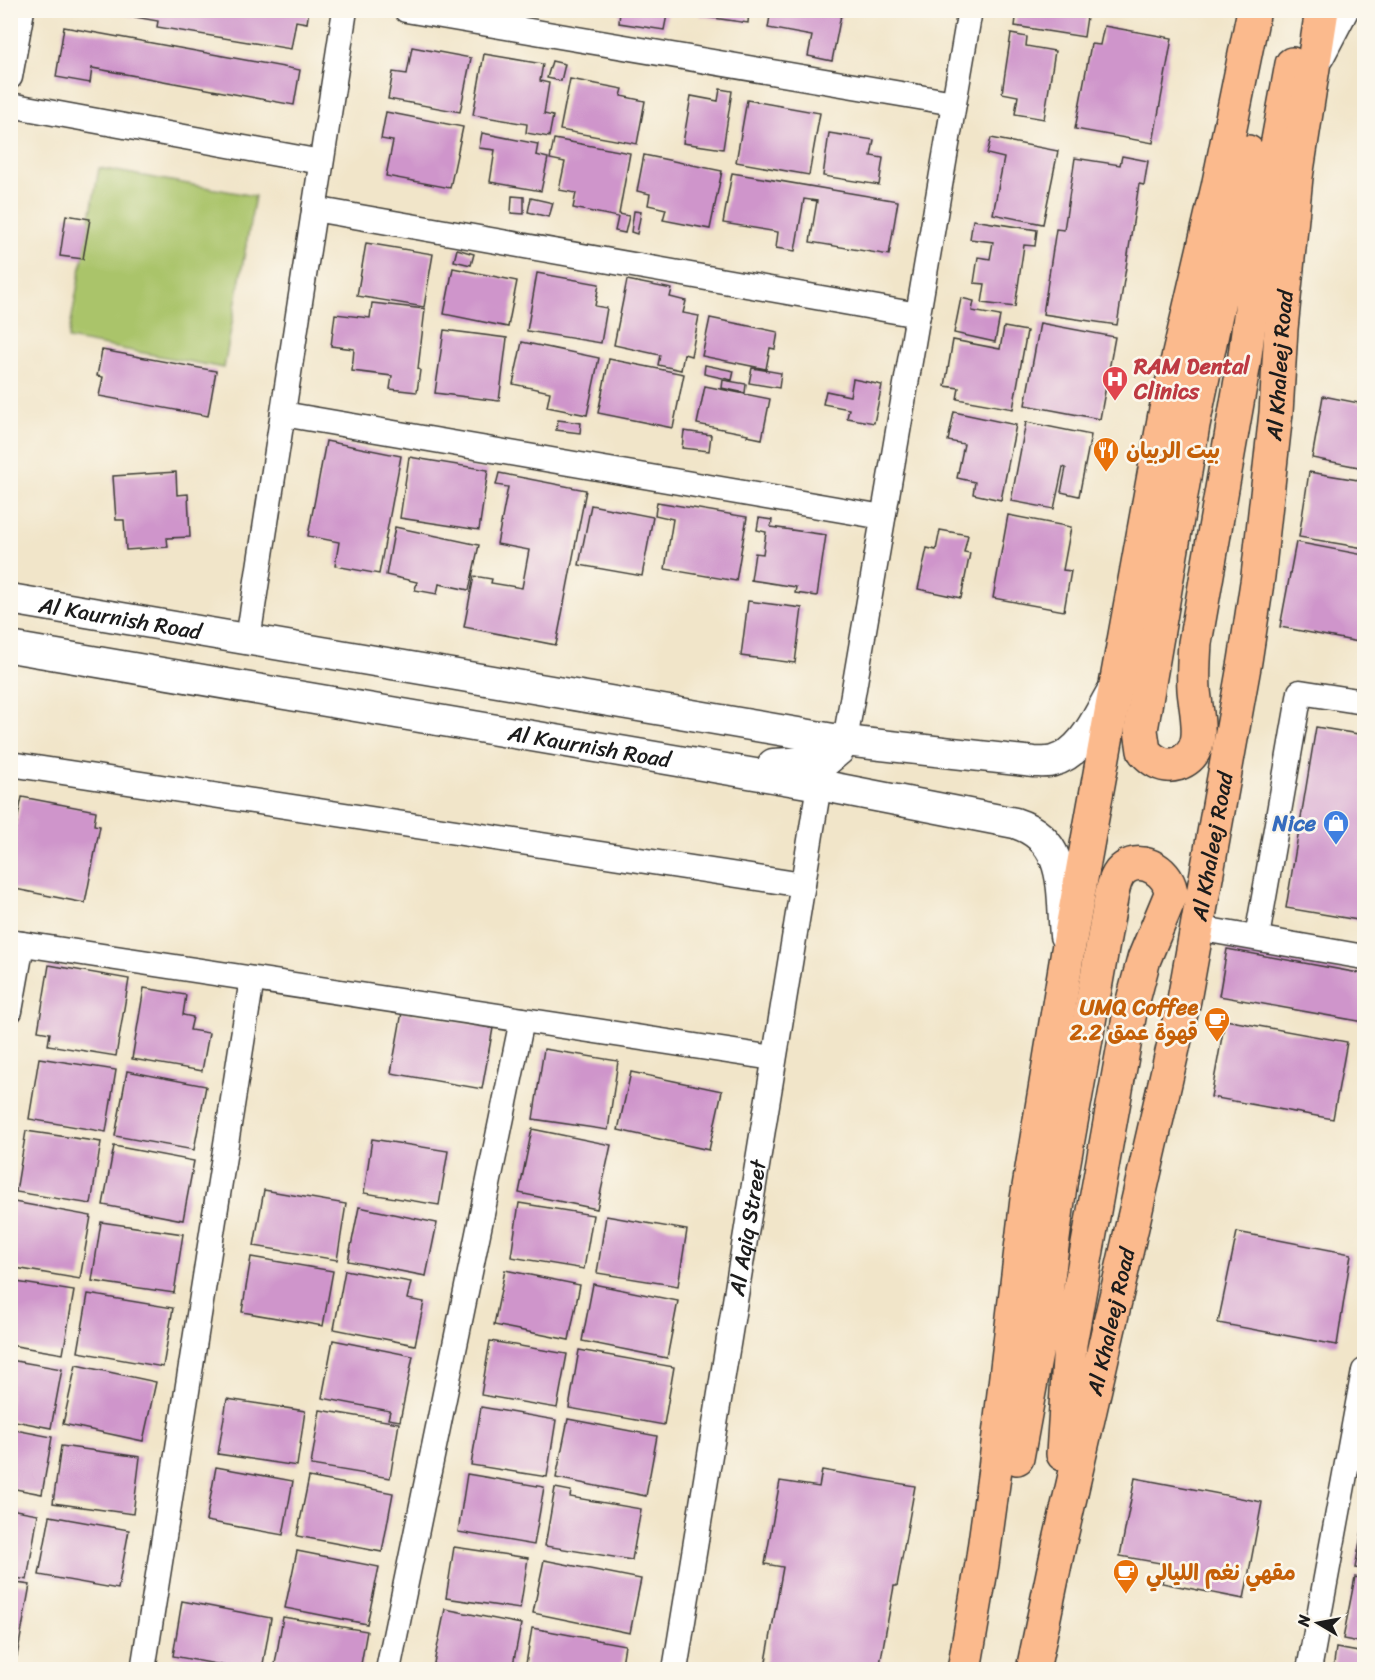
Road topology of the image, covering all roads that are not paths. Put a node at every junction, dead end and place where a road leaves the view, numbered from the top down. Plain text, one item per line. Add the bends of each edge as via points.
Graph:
1 (22, 10) edge
2 (345, 10) edge
3 (406, 10) edge
4 (970, 10) edge
5 (1241, 10) edge
6 (1254, 10) edge
7 (1262, 10) edge
8 (1302, 10) edge
9 (1322, 10) edge
10 (1343, 10) edge
11 (1247, 47) junction
12 (1314, 67) junction
13 (10, 77) edge
14 (954, 103) junction
15 (10, 105) edge
16 (321, 162) junction
17 (314, 209) junction
18 (918, 315) junction
19 (283, 414) junction
20 (883, 517) junction
21 (18, 602) edge
22 (248, 639) junction
23 (10, 647) edge
24 (1117, 682) junction
25 (1365, 702) edge
26 (845, 741) junction
27 (671, 760) junction
28 (10, 764) edge
29 (819, 785) junction
30 (803, 885) junction
31 (1197, 928) junction
32 (1257, 937) junction
33 (16, 943) edge
34 (1067, 956) junction
35 (1365, 957) edge
36 (252, 979) junction
37 (10, 1011) edge
38 (522, 1020) junction
39 (774, 1058) junction
40 (1365, 1371) edge
41 (1057, 1554) junction
42 (965, 1664) edge
43 (143, 1670) edge
44 (388, 1670) edge
45 (675, 1670) edge
46 (1033, 1670) edge
47 (1309, 1670) edge

1 - 13 street
2 - 16 street
3 - 14 street
4 - 14 street
5 - 11 street
6 - 11 main road
7 - 8 main road via 1258,94 1193,425 1141,730 1144,751 1159,764 1169,766 1193,753 1197,744 1195,643 1244,363 1260,239
9 - 12 main road, Al Khaleej Road
10 - 12 street
11 - 24 main road via 1166,414
12 - 31 main road, Al Khaleej Road via 1296,177 1258,576
14 - 18 street
15 - 16 street
16 - 17 street
17 - 18 street
17 - 19 street
18 - 20 street
19 - 20 street
19 - 22 street
20 - 26 street
21 - 22 street, Al Kaurnish Road
22 - 26 street, Al Kaurnish Road
23 - 27 street, Al Kaurnish Road
24 - 26 street, Al Kaurnish Road via 1082,741 1051,762
24 - 34 main road
25 - 32 street via 1300,692
26 - 27 street via 826,761 785,764
27 - 29 street, Al Kaurnish Road
28 - 30 street
29 - 30 street, Al Aqiq Street
29 - 34 street, Al Kaurnish Road via 1029,827 1046,842 1058,864
30 - 39 street, Al Aqiq Street
31 - 32 street
31 - 41 main road, Al Khaleej Road via 1184,1000
32 - 35 street
33 - 36 street
33 - 37 street
34 - 42 main road via 1027,1199 995,1469
36 - 38 street
36 - 43 street
38 - 39 street
38 - 44 street
39 - 45 street, Al Aqiq Street
40 - 47 street
41 - 42 main road via 1072,1332 1134,992 1171,894 1171,885 1160,871 1141,864 1125,868 1112,893 1011,1492
41 - 46 main road, Al Khaleej Road

